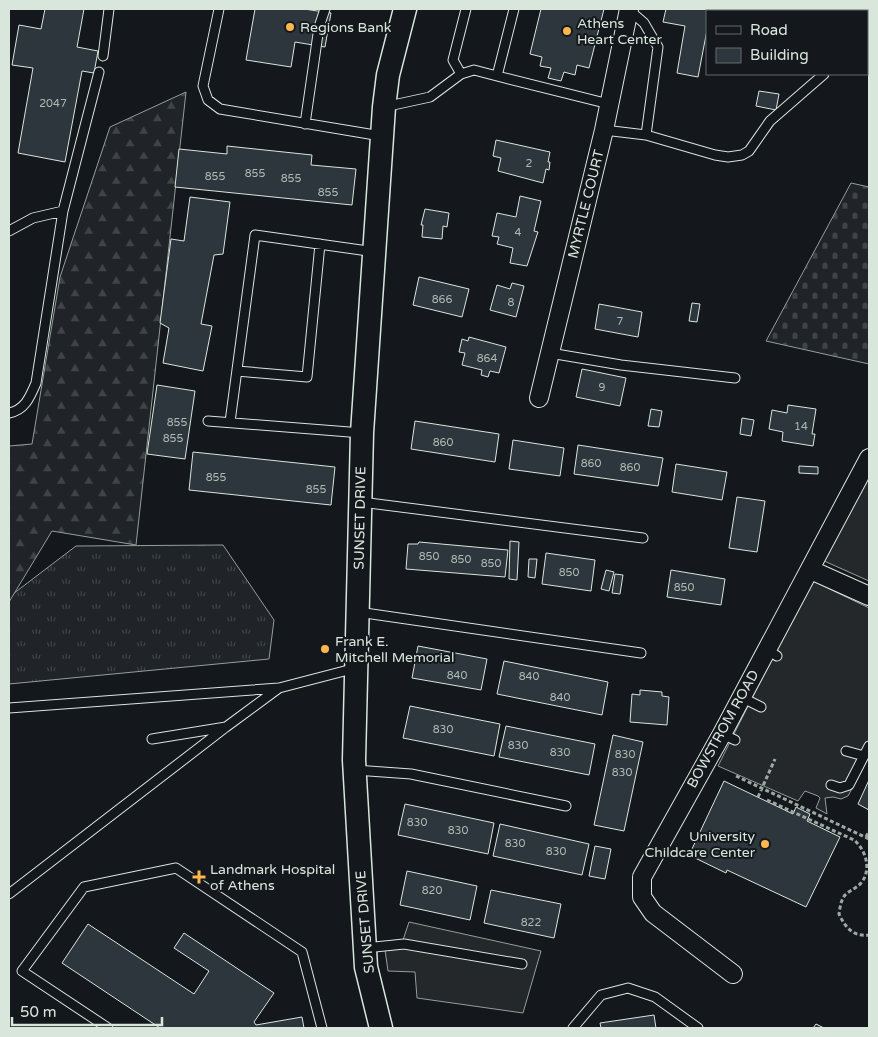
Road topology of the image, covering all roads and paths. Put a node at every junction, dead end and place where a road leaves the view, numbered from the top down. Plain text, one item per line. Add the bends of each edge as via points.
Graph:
1 (109, 9) edge
2 (219, 9) edge
3 (325, 9) edge
4 (405, 9) edge
5 (466, 9) edge
6 (514, 9) edge
7 (629, 9) edge
8 (103, 56) dead end
9 (99, 72) dead end
10 (461, 74) junction
11 (823, 75) edge
12 (497, 76) junction
13 (610, 104) junction
14 (384, 107) junction
15 (305, 124) junction
16 (604, 130) junction
17 (646, 135) junction
18 (381, 136) junction
19 (63, 211) junction
20 (9, 231) edge
21 (320, 244) junction
22 (375, 252) junction
23 (550, 353) junction
24 (237, 371) junction
25 (735, 378) dead end
26 (539, 398) dead end
27 (9, 413) edge
28 (208, 421) dead end
29 (230, 422) junction
30 (362, 433) junction
31 (869, 458) edge
32 (361, 502) junction
33 (642, 538) dead end
34 (811, 570) junction
35 (869, 596) edge
36 (358, 612) junction
37 (641, 653) dead end
38 (357, 668) junction
39 (279, 688) junction
40 (741, 697) junction
41 (760, 707) dead end
42 (9, 708) edge
43 (226, 727) junction
44 (152, 739) dead end
45 (869, 746) edge
46 (846, 751) dead end
47 (864, 756) junction
48 (775, 759) dead end
49 (355, 770) junction
50 (736, 776) dead end
51 (831, 785) dead end
52 (763, 788) junction
53 (758, 797) dead end
54 (767, 800) dead end
55 (566, 806) dead end
56 (869, 831) edge
57 (868, 838) edge
58 (868, 866) edge
59 (9, 894) edge
60 (869, 936) edge
61 (365, 948) junction
62 (522, 964) dead end
63 (732, 974) dead end
64 (108, 1028) edge
65 (322, 1028) edge
66 (381, 1028) edge
67 (573, 1028) edge
68 (698, 1028) edge

1 - 8 lane
2 - 15 lane via 203,86 208,100 220,108
3 - 15 lane via 319,27
4 - 14 street, SUNSET DRIVE via 388,75
5 - 10 lane via 454,60
6 - 12 lane
7 - 13 street, MYRTLE COURT
7 - 17 lane via 644,23 658,47
9 - 19 lane
10 - 12 lane via 474,70
10 - 14 lane via 430,98
11 - 17 lane via 770,121 749,151 742,155 715,155
12 - 13 lane
13 - 16 street, MYRTLE COURT
14 - 18 street, SUNSET DRIVE
15 - 18 lane
16 - 17 lane
16 - 23 street, MYRTLE COURT
18 - 22 street, SUNSET DRIVE
19 - 20 lane via 32,218
19 - 27 lane via 36,383 29,402
21 - 22 lane
21 - 24 lane via 255,235
21 - 24 lane via 307,377
22 - 30 street, SUNSET DRIVE
23 - 25 lane
23 - 26 street, MYRTLE COURT
24 - 29 lane
28 - 29 lane
29 - 30 lane
30 - 32 street, SUNSET DRIVE
31 - 34 street, BOWSTROM ROAD via 841,526
32 - 33 lane
32 - 36 street, SUNSET DRIVE
34 - 35 street
34 - 40 street, BOWSTROM ROAD via 772,653
36 - 37 lane
36 - 38 street, SUNSET DRIVE
38 - 39 lane
38 - 49 street, SUNSET DRIVE
39 - 42 lane
39 - 43 lane
40 - 41 lane
40 - 63 street, BOWSTROM ROAD via 728,737 647,866 640,887 642,897 653,913
43 - 44 lane
43 - 59 lane
45 - 47 lane
46 - 47 lane
47 - 51 lane via 849,785 840,788
48 - 52 path
49 - 55 lane via 411,774
49 - 61 street, SUNSET DRIVE
50 - 52 path
52 - 53 path
52 - 57 path
54 - 58 path via 854,840 861,846
56 - 57 path
58 - 60 path via 863,880 846,894 839,914 849,930
61 - 62 lane via 404,944
61 - 66 street, SUNSET DRIVE via 366,967
64 - 65 lane via 22,971 84,888 176,868 302,952
67 - 68 lane via 601,995 628,988 655,997

